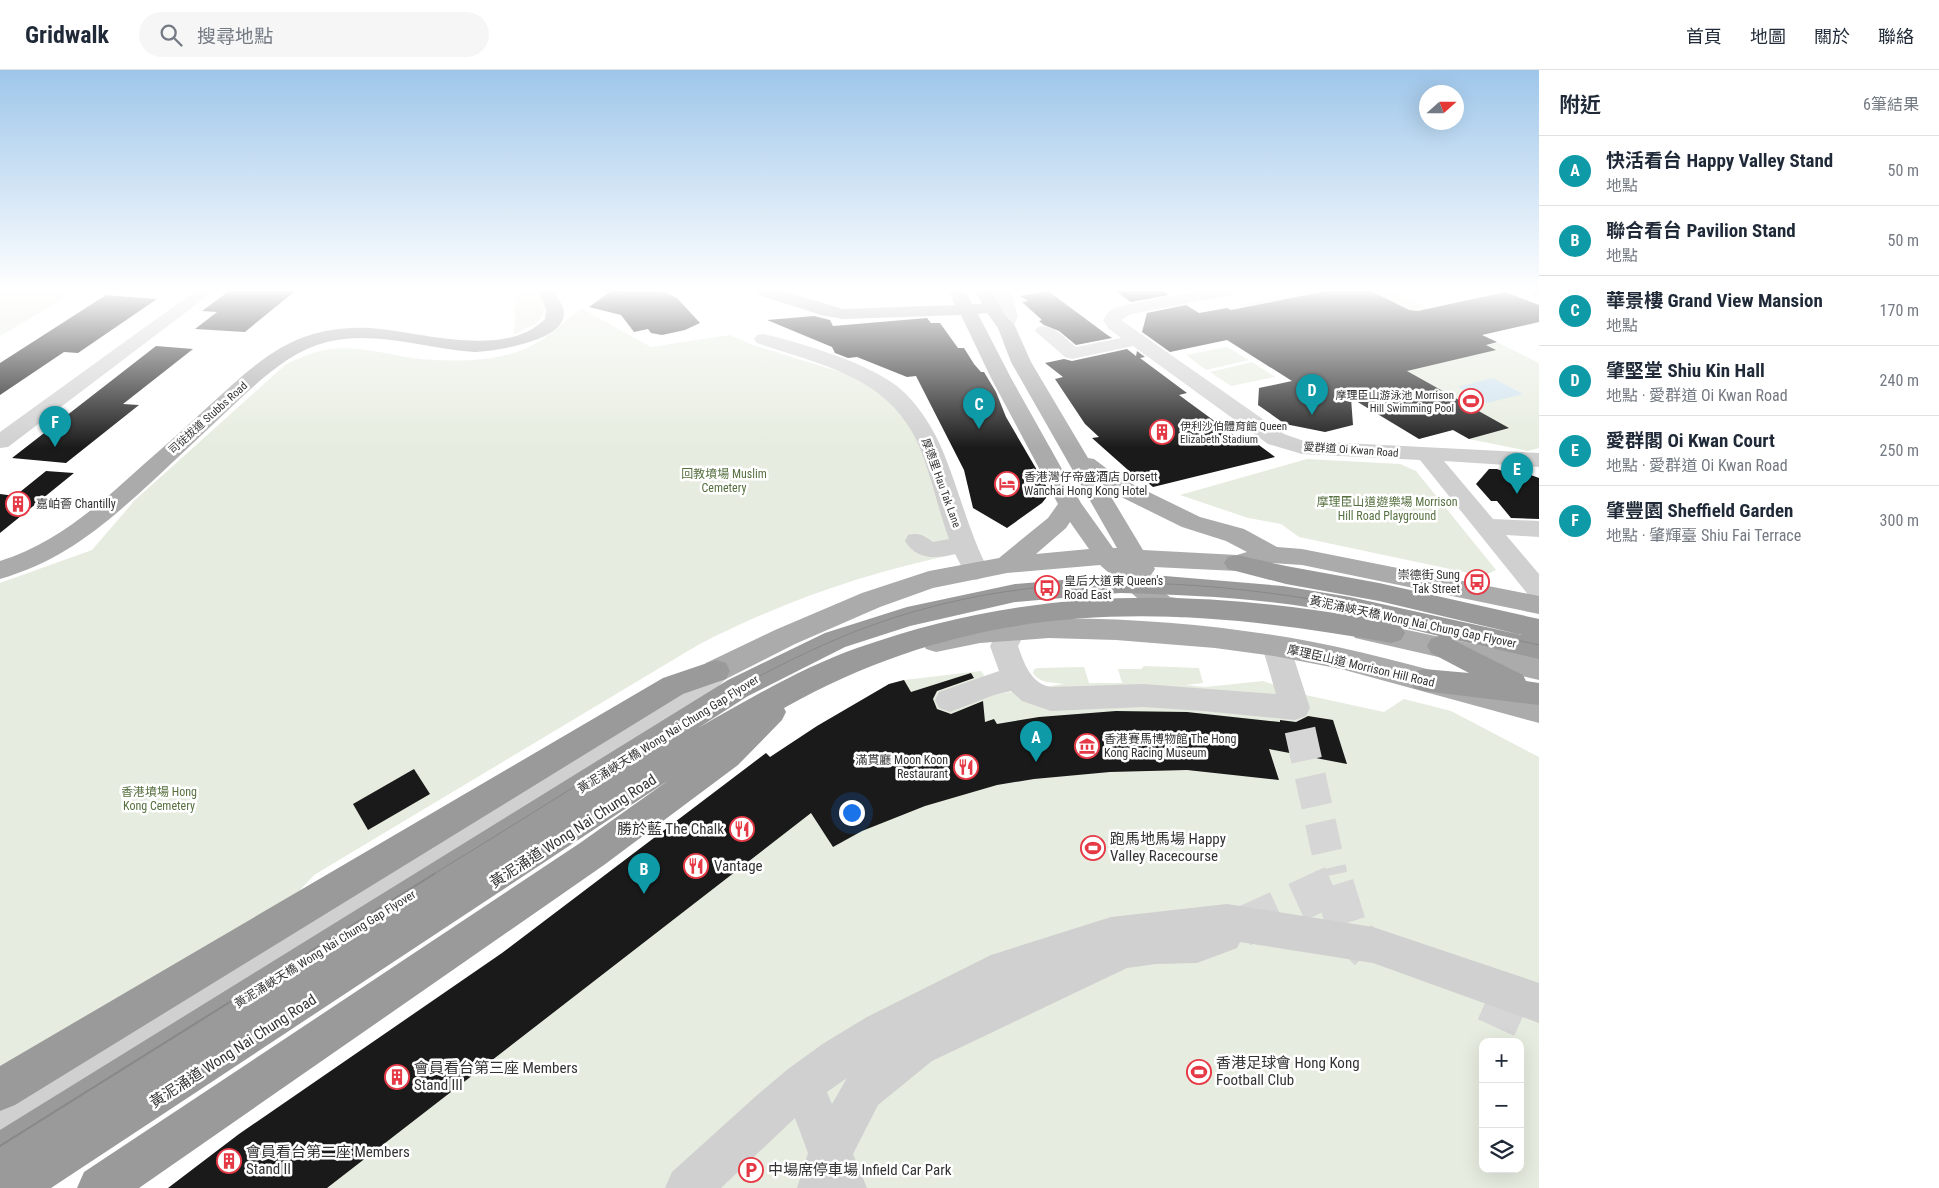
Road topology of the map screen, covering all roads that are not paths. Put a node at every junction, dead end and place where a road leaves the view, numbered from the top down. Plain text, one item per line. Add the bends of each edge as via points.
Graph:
1 (135, 343) edge
2 (307, 343) edge
3 (437, 343) edge
4 (502, 343) edge
5 (775, 343) edge
6 (983, 343) edge
7 (1013, 343) edge
8 (1059, 343) edge
9 (1120, 343) edge
10 (1140, 343) edge
11 (0, 442) edge
12 (1427, 455) junction
13 (1075, 456) junction
14 (1539, 460) edge
15 (1070, 504) junction
16 (1485, 526) junction
17 (1539, 529) edge
18 (917, 541) dead end
19 (964, 545) junction
20 (1272, 555) junction
21 (1106, 556) junction
22 (1136, 558) junction
23 (1237, 563) junction
24 (1007, 566) junction
25 (0, 570) edge
26 (976, 571) junction
27 (1539, 591) edge
28 (1539, 605) edge
29 (1163, 606) junction
30 (1539, 629) edge
31 (1012, 631) junction
32 (1180, 633) junction
33 (1276, 646) junction
34 (1441, 646) joint
35 (1539, 649) edge
36 (716, 671) junction
37 (1017, 678) junction
38 (1537, 686) edge
39 (950, 700) dead end
40 (774, 709) junction
41 (1224, 935) tunnel mouth
42 (1539, 1003) edge
43 (803, 1084) junction
44 (0, 1090) edge
45 (0, 1128) edge
46 (0, 1154) edge
47 (831, 1176) edge
48 (11, 1188) edge
49 (22, 1188) edge
50 (100, 1188) edge
51 (688, 1188) edge

1 - 11 street
2 - 25 main road, 司徒拔道 Stubbs Road via 289,350 248,382 80,532 47,552
3 - 4 main road, 司徒拔道 Stubbs Road via 479,346
5 - 19 street, 厚德里 Hau Tak Lane via 854,371 881,384 902,402 933,454
6 - 15 main road
7 - 13 main road
8 - 9 street via 1072,353
10 - 12 street, 愛群道 Oi Kwan Road via 1276,439 1302,448
12 - 14 street, 愛群道 Oi Kwan Road
12 - 16 street
13 - 20 main road via 1128,492 1191,522 1236,535
13 - 22 main road
15 - 21 main road
15 - 24 main road via 1057,523
16 - 17 street
16 - 27 street
18 - 19 street via 930,551
19 - 26 street, 厚德里 Hau Tak Lane
20 - 23 main road
20 - 28 main road via 1302,557
21 - 22 main road
21 - 24 main road
21 - 29 main road
22 - 23 main road
22 - 29 main road
23 - 30 highway
24 - 26 main road
26 - 36 main road via 929,580 871,600
29 - 32 main road
29 - 34 main road via 1294,619
31 - 32 main road, 黃泥涌道 Wong Nai Chung Road via 1076,628
31 - 37 street via 1004,646
31 - 40 main road, 黃泥涌道 Wong Nai Chung Road via 950,638 902,652
32 - 33 main road, 摩理臣山道 Morrison Hill Road
33 - 37 street via 1297,719 1202,697 1042,698 1027,691
33 - 38 main road, 摩理臣山道 Morrison Hill Road via 1424,680
34 - 38 highway
35 - 46 highway, 黃泥涌峽天橋 Wong Nai Chung Gap Flyover via 1350,606 1283,595 1120,584 1015,593 907,617 835,640 738,688
36 - 44 highway via 673,686
36 - 45 street via 686,699
37 - 39 street
38 - 48 highway, 黃泥涌峽天橋 Wong Nai Chung Gap Flyover via 1420,639 1321,620 1231,608 1126,606 1061,609 980,622 903,642 819,677 708,738
40 - 49 street, 黃泥涌道 Wong Nai Chung Road via 713,740
40 - 50 highway via 727,756 592,854
41 - 47 street via 1198,945 1124,950 918,1047 864,1090
42 - 43 street via 1373,945 1227,922 1111,935 1005,969 881,1032
43 - 47 street
43 - 51 street

